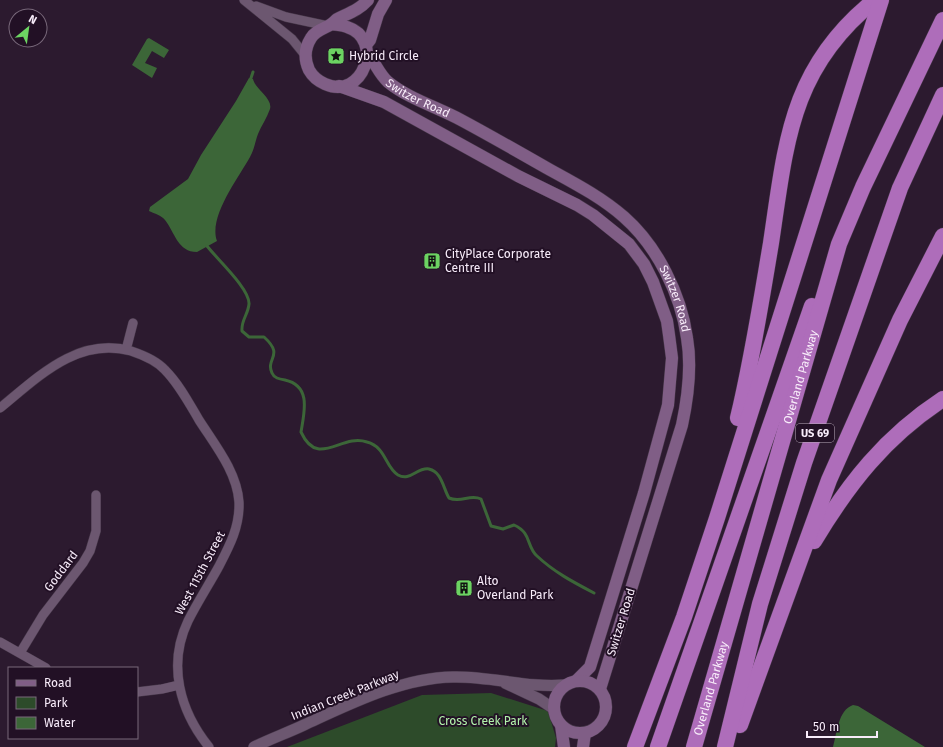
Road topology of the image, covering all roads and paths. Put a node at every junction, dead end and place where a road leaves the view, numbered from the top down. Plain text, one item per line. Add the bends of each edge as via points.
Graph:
1 (368, 0) edge
2 (386, 0) edge
3 (874, 0) edge
4 (882, 0) edge
5 (247, 2) edge
6 (943, 20) edge
7 (330, 25) junction
8 (366, 49) junction
9 (305, 55) junction
10 (339, 86) junction
11 (943, 95) edge
12 (460, 119) junction
13 (450, 139) junction
14 (943, 236) edge
15 (839, 244) junction
16 (667, 276) junction
17 (653, 282) junction
18 (133, 323) dead end
19 (126, 350) junction
20 (943, 399) edge
21 (0, 408) edge
22 (736, 457) junction
23 (644, 493) junction
24 (96, 495) dead end
25 (660, 499) junction
26 (795, 574) junction
27 (0, 642) edge
28 (20, 653) junction
29 (44, 667) edge
30 (497, 679) junction
31 (577, 680) junction
32 (179, 685) junction
33 (564, 685) junction
34 (600, 689) junction
35 (138, 692) edge
36 (554, 709) junction
37 (561, 725) junction
38 (585, 733) junction
39 (209, 747) edge
40 (254, 747) edge
41 (564, 747) edge
42 (583, 747) edge
43 (635, 747) edge
44 (658, 747) edge
45 (694, 747) edge
46 (725, 747) edge
47 (732, 747) edge

1 - 7 main road via 359,9
2 - 8 main road via 378,14
3 - 22 highway via 833,40 813,71 797,105 784,155 756,337 734,434
4 - 22 highway
5 - 7 street via 286,17
5 - 9 street via 292,39
6 - 15 highway, Overland Parkway / US 69 via 866,180
7 - 8 main road via 348,27 356,32
7 - 9 main road via 312,36
8 - 10 main road via 364,69 358,78 349,84
8 - 12 main road, Switzer Road via 387,81
9 - 10 main road via 307,65 319,81 329,86
10 - 13 main road, Switzer Road via 384,102
11 - 46 highway, US 69 via 900,188 804,462 760,604
12 - 13 main road
12 - 16 main road, Switzer Road via 603,200 642,236
13 - 17 main road, Switzer Road via 578,205 606,224 634,249
14 - 26 highway via 900,320 829,480
15 - 44 highway via 806,319
15 - 45 highway, Overland Parkway / US 69
16 - 17 main road
16 - 25 main road, Switzer Road via 684,320 689,368 686,408
17 - 23 main road, Switzer Road via 667,321 672,373 668,405
18 - 19 street
19 - 21 street, West 115th Street via 108,346 73,354
19 - 32 street, West 115th Street via 142,354 155,362 176,382 232,474 238,495 236,531 230,546 187,622 178,660
20 - 26 highway via 894,438 859,474 837,503
22 - 43 highway via 684,617
23 - 25 main road
23 - 31 main road, Switzer Road via 590,667
24 - 28 street, Goddard via 97,526 90,551 43,615
25 - 34 main road, Switzer Road
26 - 47 highway
27 - 28 street
28 - 29 street
30 - 33 street, Indian Creek Parkway via 543,687
30 - 36 street, Indian Creek Parkway
30 - 40 street, Indian Creek Parkway via 451,677 404,685 331,713
31 - 33 main road, Switzer Road
31 - 34 main road via 590,682
32 - 35 street
32 - 39 street, West 115th Street via 191,721
33 - 36 main road via 554,700
34 - 38 main road via 607,703 605,715 599,726
36 - 37 main road
37 - 38 main road via 576,733
37 - 41 main road
38 - 42 main road

